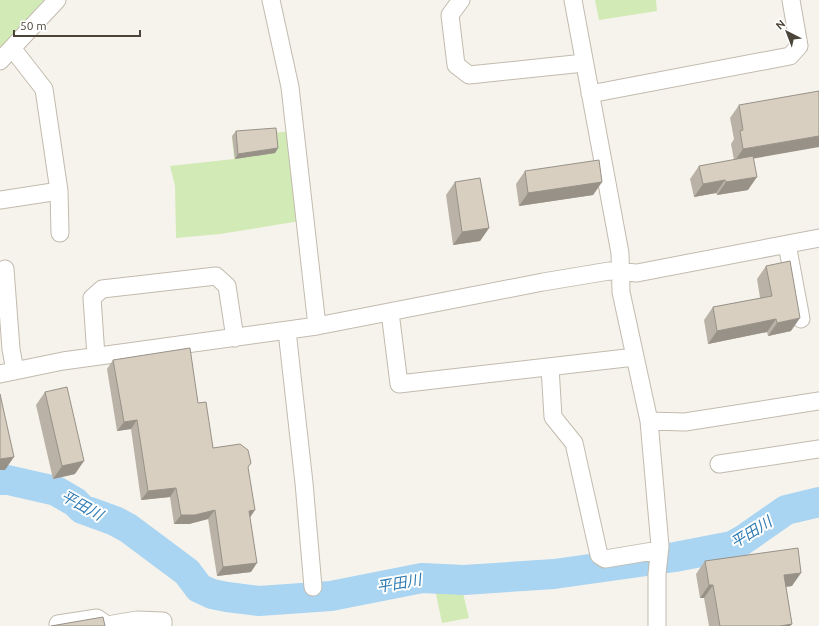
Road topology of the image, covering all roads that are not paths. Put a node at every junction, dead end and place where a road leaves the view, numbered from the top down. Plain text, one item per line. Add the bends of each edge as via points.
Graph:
1 (57, 0) edge
2 (271, 0) edge
3 (461, 0) edge
4 (573, 0) edge
5 (791, 0) edge
6 (12, 48) junction
7 (0, 61) edge
8 (584, 62) junction
9 (590, 94) junction
10 (59, 191) junction
11 (0, 200) edge
12 (60, 233) dead end
13 (819, 238) edge
14 (787, 244) junction
15 (4, 269) dead end
16 (620, 272) junction
17 (390, 312) junction
18 (801, 319) edge
19 (317, 326) junction
20 (287, 331) junction
21 (235, 338) junction
22 (96, 356) junction
23 (635, 357) junction
24 (550, 367) junction
25 (8, 373) edge
26 (819, 401) edge
27 (649, 421) junction
28 (819, 449) edge
29 (719, 464) dead end
30 (658, 556) junction
31 (313, 588) dead end
32 (58, 624) edge
33 (163, 626) edge
34 (656, 626) edge

1 - 6 street
2 - 19 street via 290,87
3 - 8 street via 450,15 456,65 469,75
4 - 8 street
5 - 9 street via 799,46 790,56
6 - 7 street
6 - 10 street via 44,89
8 - 9 street
9 - 16 street via 620,253
10 - 11 street
10 - 12 street
13 - 14 street
14 - 16 street via 637,273
14 - 18 street
15 - 25 street via 11,349
16 - 17 street via 609,271 543,282
16 - 23 street via 621,292
17 - 19 street
17 - 24 street via 399,384
19 - 20 street
20 - 21 street
20 - 31 street
21 - 22 street
21 - 22 street via 226,286 216,276 102,289 92,298
22 - 25 street
23 - 24 street
23 - 27 street
24 - 30 street via 553,417 574,443 599,555 605,559
26 - 27 street via 685,422
27 - 30 street
28 - 29 street
30 - 34 street
32 - 33 street via 97,618 107,625 137,620 163,621

